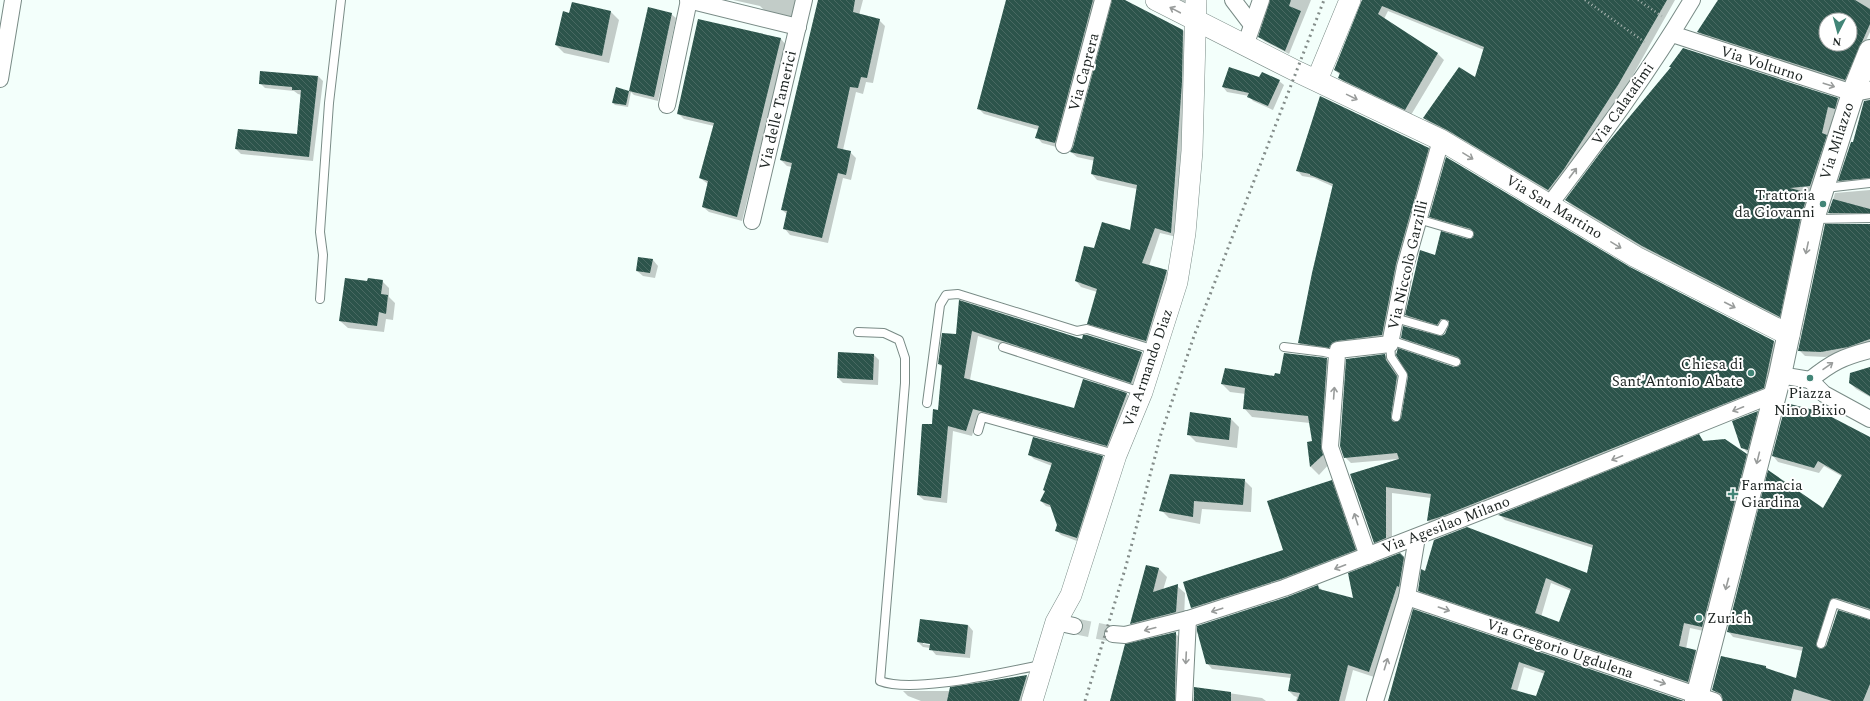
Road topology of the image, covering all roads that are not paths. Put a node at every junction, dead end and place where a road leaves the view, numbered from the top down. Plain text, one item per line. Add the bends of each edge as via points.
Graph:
1 (13, 0) edge
2 (341, 0) edge
3 (689, 0) edge
4 (804, 0) edge
5 (1103, 0) edge
6 (1156, 0) edge
7 (1233, 0) edge
8 (1261, 0) edge
9 (1350, 0) edge
10 (1692, 0) edge
11 (1195, 10) edge
12 (1252, 25) junction
13 (798, 27) junction
14 (1674, 30) junction
15 (1245, 46) junction
16 (1870, 51) edge
17 (0, 79) edge
18 (1317, 80) junction
19 (1861, 92) edge
20 (667, 106) dead end
21 (1441, 140) junction
22 (1064, 145) dead end
23 (1870, 183) edge
24 (1822, 188) junction
25 (1550, 204) junction
26 (1870, 218) edge
27 (1418, 219) junction
28 (1813, 219) junction
29 (752, 221) dead end
30 (1469, 234) dead end
31 (320, 299) dead end
32 (1395, 318) junction
33 (1444, 324) dead end
34 (858, 332) dead end
35 (1390, 342) junction
36 (1788, 343) junction
37 (1003, 347) dead end
38 (1284, 347) dead end
39 (1870, 350) edge
40 (1156, 351) junction
41 (1337, 355) junction
42 (1456, 362) dead end
43 (1810, 380) junction
44 (1142, 392) junction
45 (1775, 392) junction
46 (927, 403) dead end
47 (1396, 417) dead end
48 (1870, 419) edge
49 (978, 431) dead end
50 (1116, 455) junction
51 (1416, 537) junction
52 (1368, 556) junction
53 (1407, 597) junction
54 (1870, 615) edge
55 (1188, 619) junction
56 (1113, 634) tunnel mouth
57 (1821, 644) dead end
58 (1042, 665) junction
59 (1703, 699) edge
60 (1032, 701) edge
61 (1184, 701) edge
62 (1375, 701) edge

1 - 17 street
2 - 31 lane via 329,103 320,225 323,255
3 - 13 street
3 - 20 street
4 - 13 street, Via delle Tamerici
5 - 22 street, Via Caprera
11 -> 6 street, Via San Martino
7 - 12 street
8 - 12 street
9 - 18 street
10 - 14 street, Via Calatafimi
11 - 15 street, Via San Martino
11 - 40 street, Via Armando Diaz via 1192,151 1185,233 1177,282
12 - 15 street
13 - 29 street, Via delle Tamerici
14 -> 19 street, Via Volturno
25 -> 14 street, Via Calatafimi via 1614,118
15 - 18 street, Via San Martino
16 - 19 main road, Via Milazzo
18 -> 21 street, Via San Martino
19 - 24 main road, Via Milazzo
21 -> 25 street, Via San Martino
21 - 27 street, Via Niccolò Garzilli
23 - 24 lane
24 - 28 main road, Via Milazzo
25 -> 36 street, Via San Martino via 1636,257
26 - 28 lane
27 - 30 lane
27 - 32 street, Via Niccolò Garzilli
28 -> 36 main road, Via Milazzo
32 - 33 lane via 1440,331
32 - 35 street, Via Niccolò Garzilli
34 - 58 lane via 884,333 899,340 905,358 880,682 938,683
35 - 41 street, Via Niccolò Garzilli via 1338,350
35 - 42 lane
35 - 47 lane via 1391,357 1403,375
36 - 45 main road, Via Milazzo
37 - 44 lane
38 - 41 lane
43 -> 39 street via 1830,364 1848,355
40 - 44 street, Via Armando Diaz
40 - 46 lane via 1087,329 1078,331 958,294 946,295 940,305
52 -> 41 street via 1330,447
43 - 45 street
43 - 48 street via 1824,394
44 - 50 street, Via Armando Diaz
45 -> 51 street, Via Agesilao Milano
45 -> 59 main road, Via Milazzo
49 - 50 lane via 982,417
50 - 58 street, Via Armando Diaz via 1070,595 1065,624
51 - 52 street, Via Agesilao Milano
51 - 53 street
52 -> 55 street, Via Agesilao Milano via 1284,588
53 -> 59 street, Via Gregorio Ugdulena
62 -> 53 street
54 - 57 lane via 1834,603
55 -> 56 street, Via Agesilao Milano via 1125,636
55 -> 61 street
58 - 60 street, Via Armando Diaz

